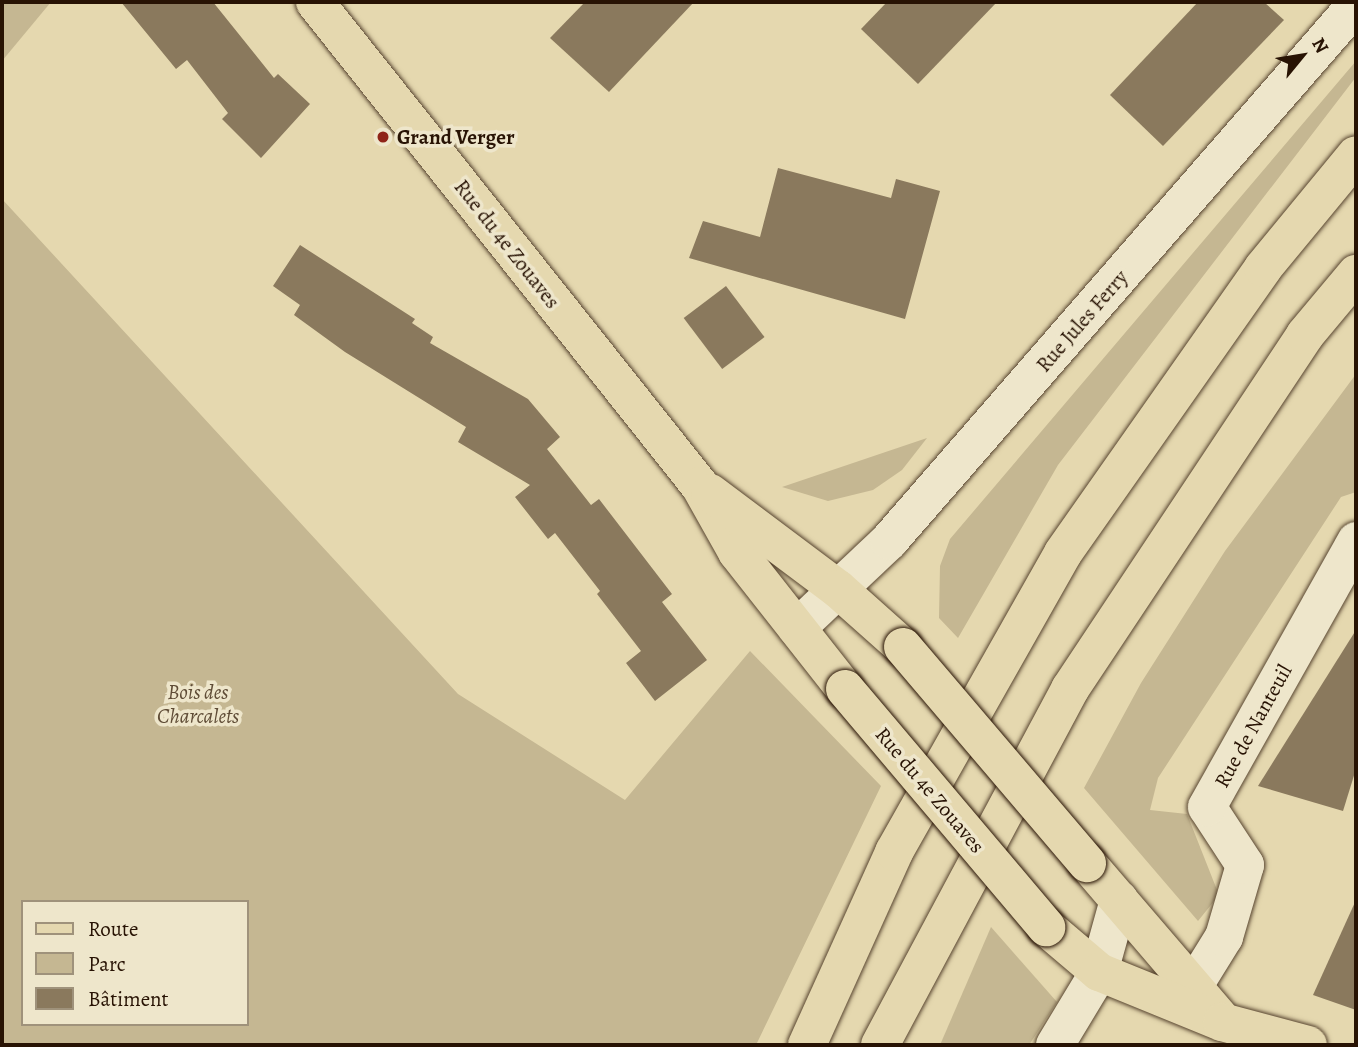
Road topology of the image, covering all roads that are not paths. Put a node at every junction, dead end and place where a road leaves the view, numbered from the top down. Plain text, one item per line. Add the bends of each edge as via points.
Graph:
1 (315, 2) edge
2 (1356, 5) edge
3 (1356, 155) edge
4 (1356, 274) edge
5 (700, 486) junction
6 (1356, 541) edge
7 (838, 589) junction
8 (797, 628) junction
9 (1119, 900) junction
10 (1099, 972) junction
11 (1193, 987) junction
12 (1222, 1022) junction
13 (807, 1045) edge
14 (880, 1045) edge
15 (1055, 1045) edge
16 (1308, 1045) edge

1 - 5 main road, Rue du 4e Zouaves
2 - 7 street, Rue Jules Ferry via 889,541
3 - 13 main road via 1263,268 1063,554 894,852
4 - 14 main road via 1305,335 1070,689
5 - 7 main road, Rue du 4e Zouaves
5 - 8 main road, Rue du 4e Zouaves via 737,552
6 - 11 street, Rue de Nanteuil via 1207,807 1245,865 1224,937
7 - 8 street, Rue Jules Ferry
7 - 9 main road, Rue du 4e Zouaves, bridge via 903,646
8 - 10 main road, Rue du 4e Zouaves, bridge via 1046,927
9 - 10 street
9 - 11 main road, Rue du 4e Zouaves
10 - 12 main road, Rue du 4e Zouaves
10 - 15 street
11 - 12 main road, Rue du 4e Zouaves
12 - 16 main road, Rue du 4e Zouaves

